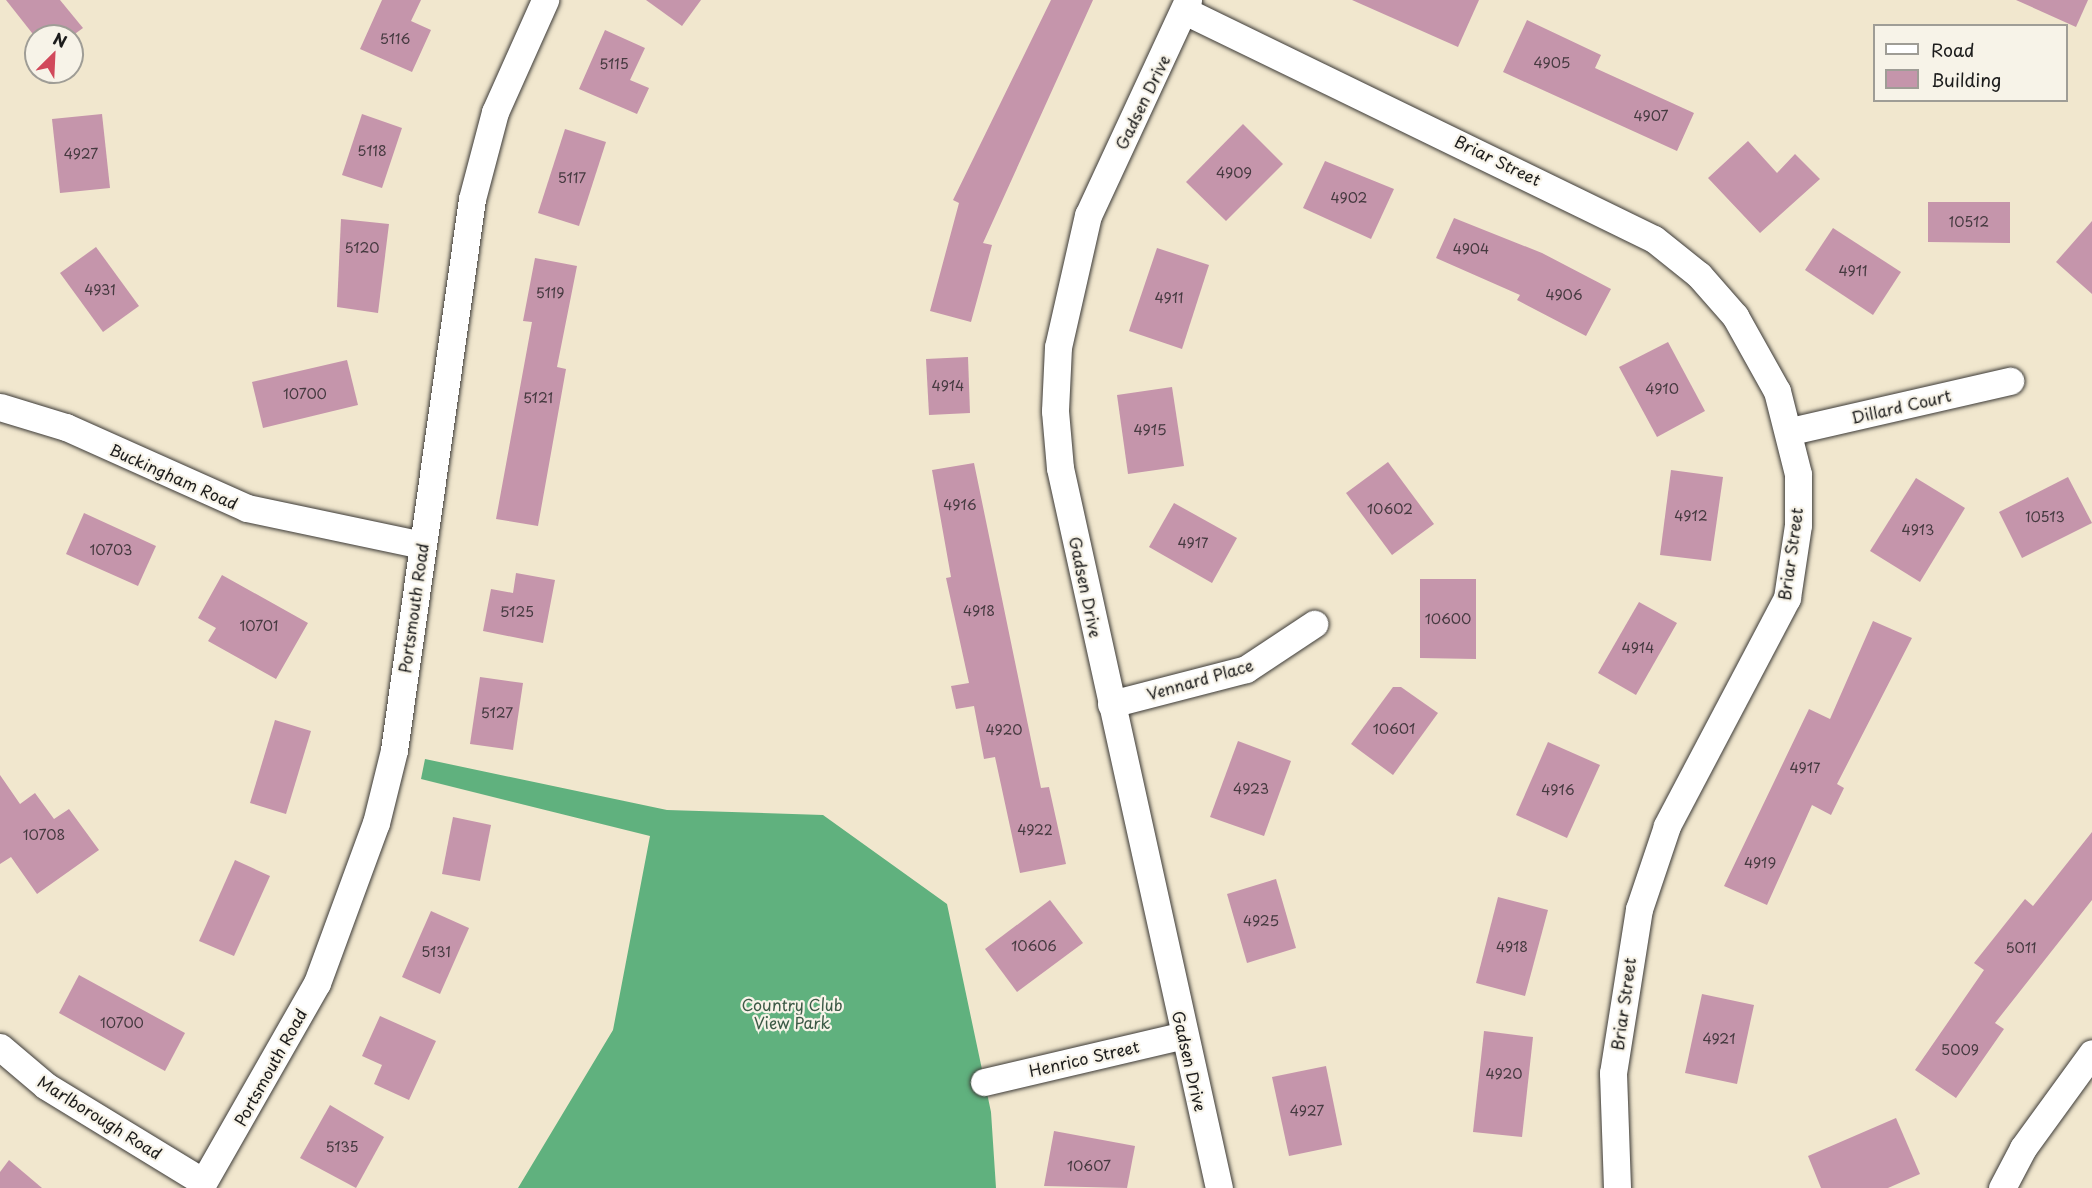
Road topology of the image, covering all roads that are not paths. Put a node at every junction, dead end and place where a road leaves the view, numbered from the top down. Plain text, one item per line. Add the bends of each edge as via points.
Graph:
1 (545, 0) edge
2 (1187, 6) edge
3 (2010, 381) dead end
4 (0, 407) edge
5 (1791, 431) junction
6 (422, 545) junction
7 (1314, 624) dead end
8 (1111, 704) junction
9 (1184, 1035) junction
10 (0, 1047) edge
11 (2092, 1053) edge
12 (984, 1082) dead end
13 (202, 1185) edge
14 (1219, 1188) edge
15 (1617, 1188) edge
16 (2002, 1188) edge

1 - 6 street, Portsmouth Road via 495,112 472,199
2 - 5 street, Briar Street via 1654,239 1699,275 1735,316 1760,356
2 - 8 street, Gadsen Drive via 1088,215 1058,347 1060,468
3 - 5 street, Dillard Court
4 - 6 street, Buckingham Road via 66,427 247,508
5 - 15 street, Briar Street via 1798,525 1787,598 1667,826 1639,909 1613,1073
6 - 13 street, Portsmouth Road via 394,750 354,894 317,983
7 - 8 street, Vennard Place via 1246,669
8 - 9 street, Gadsen Drive
9 - 12 street, Henrico Street
9 - 14 street, Gadsen Drive
10 - 13 street, Marlborough Road via 46,1086
11 - 16 street via 2023,1148

